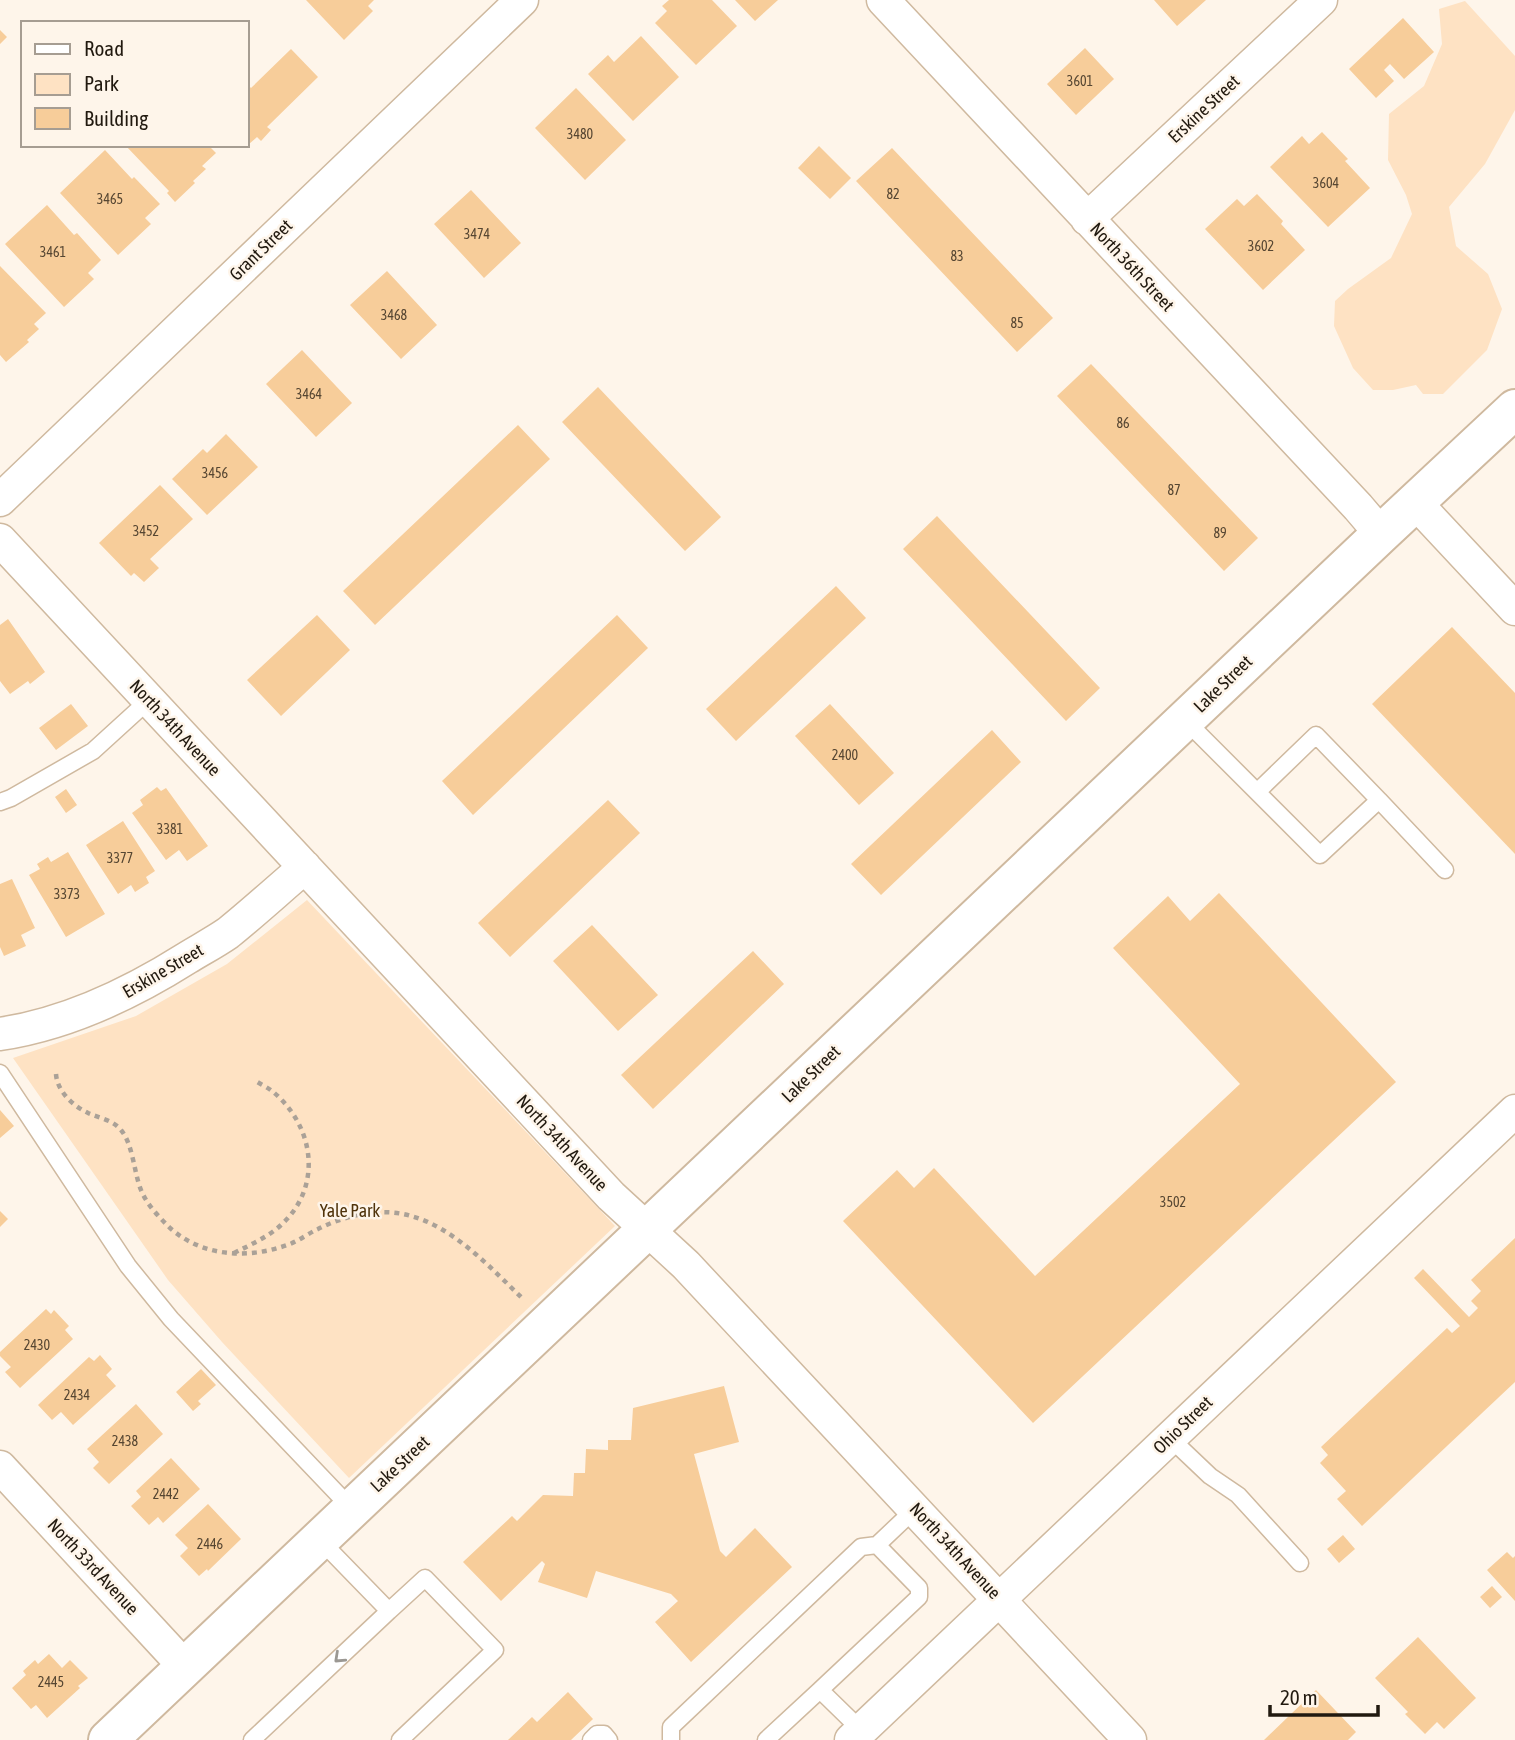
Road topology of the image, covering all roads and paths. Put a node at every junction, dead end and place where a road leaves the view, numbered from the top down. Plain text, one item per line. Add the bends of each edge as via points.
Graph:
1 (522, 0) edge
2 (883, 0) edge
3 (1321, 0) edge
4 (1087, 219) junction
5 (1515, 410) edge
6 (0, 500) edge
7 (1415, 502) junction
8 (1381, 534) junction
9 (0, 540) edge
10 (1515, 609) edge
11 (149, 700) junction
12 (1185, 720) junction
13 (1257, 792) junction
14 (1379, 800) junction
15 (0, 802) edge
16 (305, 867) junction
17 (1445, 870) dead end
18 (0, 1034) edge
19 (0, 1073) edge
20 (55, 1074) dead end
21 (254, 1080) dead end
22 (1515, 1111) edge
23 (648, 1229) junction
24 (233, 1253) junction
25 (527, 1303) dead end
26 (1170, 1438) junction
27 (0, 1468) edge
28 (352, 1509) junction
29 (915, 1509) junction
30 (320, 1540) junction
31 (877, 1545) junction
32 (1300, 1563) dead end
33 (1000, 1600) junction
34 (389, 1611) junction
35 (185, 1667) junction
36 (820, 1690) junction
37 (856, 1735) edge
38 (108, 1740) edge
39 (252, 1740) edge
40 (400, 1740) edge
41 (591, 1740) edge
42 (609, 1740) edge
43 (671, 1740) edge
44 (766, 1740) edge
45 (1130, 1740) edge

1 - 6 street, Grant Street
2 - 4 street, North 36th Street
3 - 4 street, Erskine Street
4 - 8 street, North 36th Street
5 - 7 main road, Lake Street
7 - 8 main road, Lake Street
7 - 10 street
8 - 12 main road, Lake Street
9 - 11 street, North 34th Avenue
11 - 15 lane via 93,751
11 - 16 street, North 34th Avenue
12 - 13 lane
12 - 23 main road, Lake Street
13 - 14 lane via 1320,855
13 - 14 lane via 1316,735
14 - 17 lane
16 - 18 street, Erskine Street via 227,933 151,981 65,1018
16 - 23 street, North 34th Avenue via 611,1196
19 - 28 lane via 128,1266 202,1353
20 - 24 path via 65,1096 121,1130 140,1189 172,1229 210,1250
21 - 24 path via 273,1092 297,1120 310,1166 306,1188 281,1225
22 - 26 street, Ohio Street
23 - 28 main road, Lake Street
23 - 29 street, North 34th Avenue
24 - 25 path via 246,1255 291,1243 339,1219 361,1214 410,1216 459,1241
26 - 32 lane via 1238,1495
26 - 33 street, Ohio Street
27 - 35 street, North 33rd Avenue
28 - 30 main road, Lake Street
29 - 31 lane
29 - 33 street, North 34th Avenue
30 - 34 lane
30 - 35 main road, Lake Street
31 - 36 lane via 919,1588 919,1597
31 - 43 lane via 861,1547 671,1727
33 - 37 street, Ohio Street
33 - 45 street, North 34th Avenue
34 -> 39 lane
34 - 40 lane via 425,1578 495,1650
35 - 38 main road, Lake Street
36 - 37 lane
36 - 44 lane
41 - 42 lane via 604,1734

